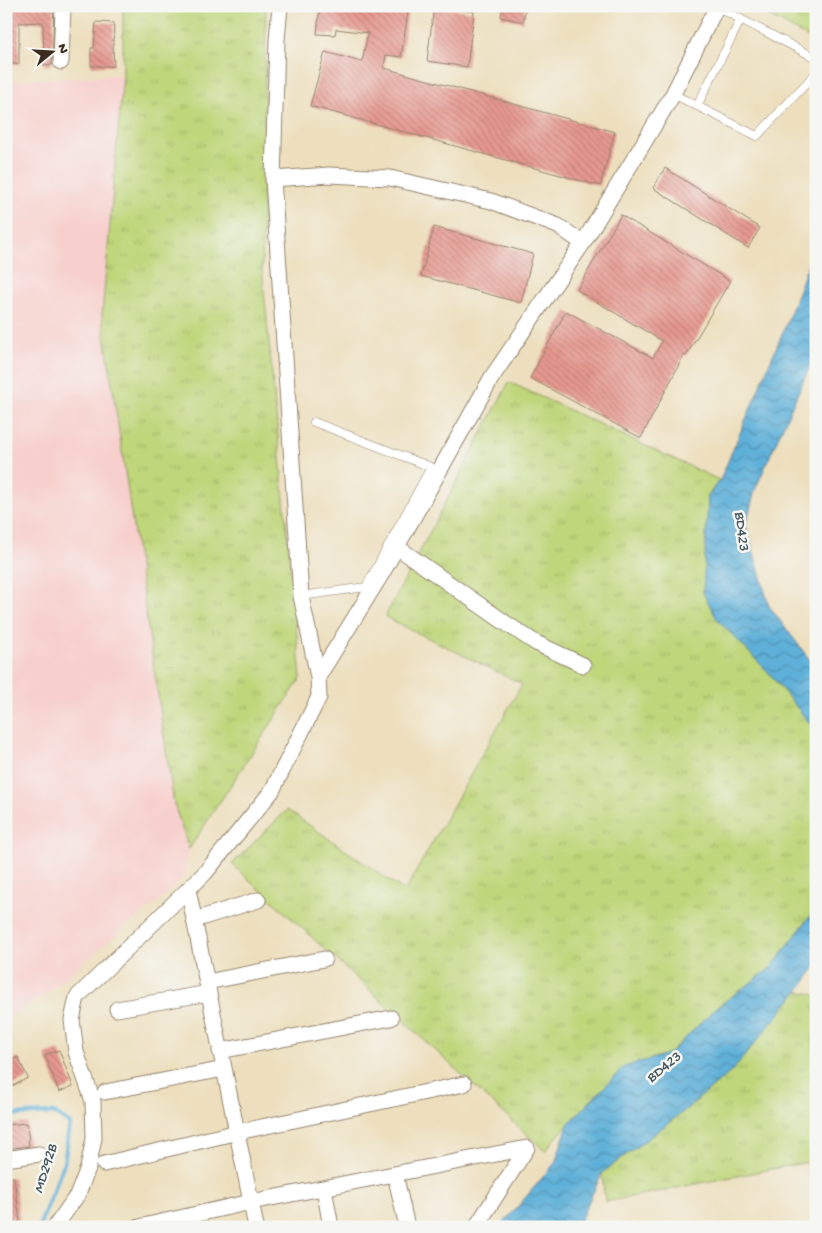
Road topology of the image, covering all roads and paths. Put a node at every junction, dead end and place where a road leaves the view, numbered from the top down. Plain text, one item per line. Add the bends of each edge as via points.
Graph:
1 (63, 6) edge
2 (280, 6) edge
3 (717, 7) edge
4 (741, 19) junction
5 (816, 58) edge
6 (61, 62) dead end
7 (816, 72) edge
8 (673, 94) junction
9 (697, 106) junction
10 (272, 179) junction
11 (583, 243) junction
12 (314, 422) dead end
13 (418, 499) junction
14 (397, 547) junction
15 (301, 596) junction
16 (582, 665) dead end
17 (318, 677) junction
18 (188, 889) junction
19 (258, 900) dead end
20 (194, 920) junction
21 (324, 959) dead end
22 (208, 987) junction
23 (117, 1009) dead end
24 (391, 1018) dead end
25 (220, 1051) junction
26 (224, 1069) junction
27 (464, 1084) dead end
28 (105, 1092) dead end
29 (238, 1132) junction
30 (39, 1154) dead end
31 (6, 1160) edge
32 (104, 1164) dead end
33 (395, 1174) junction
34 (324, 1188) junction
35 (251, 1202) junction
36 (164, 1224) edge
37 (55, 1227) edge
38 (139, 1227) edge
39 (256, 1227) edge
40 (331, 1227) edge
41 (407, 1227) edge
42 (476, 1227) edge

1 - 6 street
2 - 10 street
3 - 4 lane
3 - 8 street
4 - 5 lane
4 - 9 lane
7 - 9 lane via 757,136
8 - 9 lane
8 - 11 street
10 - 11 street via 329,174 390,178 491,200 558,226
10 - 15 street
11 - 13 street via 492,377
12 - 13 lane via 431,467
13 - 14 street
13 - 15 lane via 366,587
14 - 16 street via 536,643
14 - 17 street
15 - 17 street
17 - 18 street via 319,696 272,791
18 - 20 street
18 - 37 street via 77,997 72,1020 76,1052 93,1101 94,1138 78,1194
19 - 20 street
20 - 22 street
21 - 22 street
22 - 23 street
22 - 25 street
24 - 25 street
25 - 26 street
26 - 28 street
26 - 29 street
27 - 29 street
29 - 32 street
29 - 35 street
30 - 31 street
33 - 34 street
33 - 41 street
33 - 42 street via 528,1148
34 - 35 street
34 - 40 street
35 - 36 street
35 - 39 street
36 - 38 street

